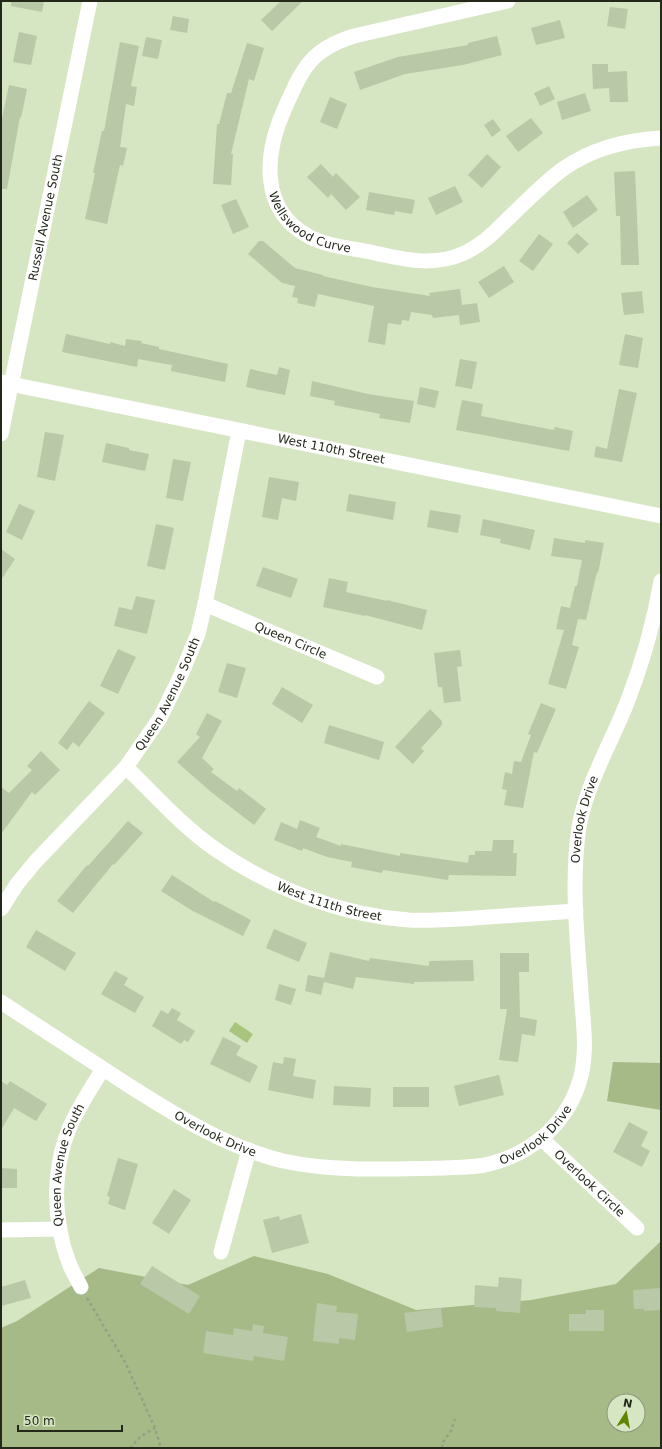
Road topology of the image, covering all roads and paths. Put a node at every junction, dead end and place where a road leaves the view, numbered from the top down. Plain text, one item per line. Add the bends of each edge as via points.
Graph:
1 (90, 1) edge
2 (508, 1) edge
3 (661, 138) edge
4 (6, 383) edge
5 (238, 431) junction
6 (1, 434) edge
7 (661, 516) edge
8 (661, 581) edge
9 (205, 604) junction
10 (377, 676) dead end
11 (126, 767) junction
12 (1, 909) edge
13 (576, 911) junction
14 (1, 1002) edge
15 (103, 1069) junction
16 (542, 1139) junction
17 (249, 1150) junction
18 (637, 1228) dead end
19 (60, 1229) junction
20 (1, 1230) edge
21 (221, 1252) dead end
22 (81, 1287) joint
23 (455, 1419) dead end
24 (155, 1428) junction
25 (130, 1448) edge
26 (161, 1448) edge
27 (442, 1448) edge

1 - 4 street, Russell Avenue South
2 - 3 street, Wellswood Curve via 336,41 308,63 298,78 282,115 271,154 269,173 272,192 280,210 293,225 308,236 326,242 401,259 442,260 479,246 564,168 591,153 621,144
4 - 5 street, West 110th Street
4 - 6 street, Russell Avenue South
5 - 7 street, West 110th Street
5 - 9 street, Queen Avenue South
8 - 13 street, Overlook Drive via 655,616 642,660 628,702 592,783 580,824 575,867
9 - 10 street, Queen Circle
9 - 11 street, Queen Avenue South via 198,634 180,677 160,718
11 - 12 street, Queen Avenue South via 36,861
11 - 13 street, West 111th Street via 182,822 215,849 272,882 333,906 370,915 409,920 449,920
13 - 16 street, Overlook Drive via 584,1059 579,1084 568,1108
14 - 15 street, Overlook Drive
15 - 17 street, Overlook Drive via 169,1111 213,1135
15 - 19 street, Queen Avenue South via 72,1123 62,1152 57,1182
16 - 17 street, Overlook Drive via 511,1157 487,1165 461,1167 372,1170 328,1168 283,1161
16 - 18 street, Overlook Circle
17 - 21 street
19 - 20 street
19 - 22 street, Queen Avenue South via 69,1263
22 - 24 path via 125,1362
23 - 27 path
24 - 25 path via 140,1437
24 - 26 path

